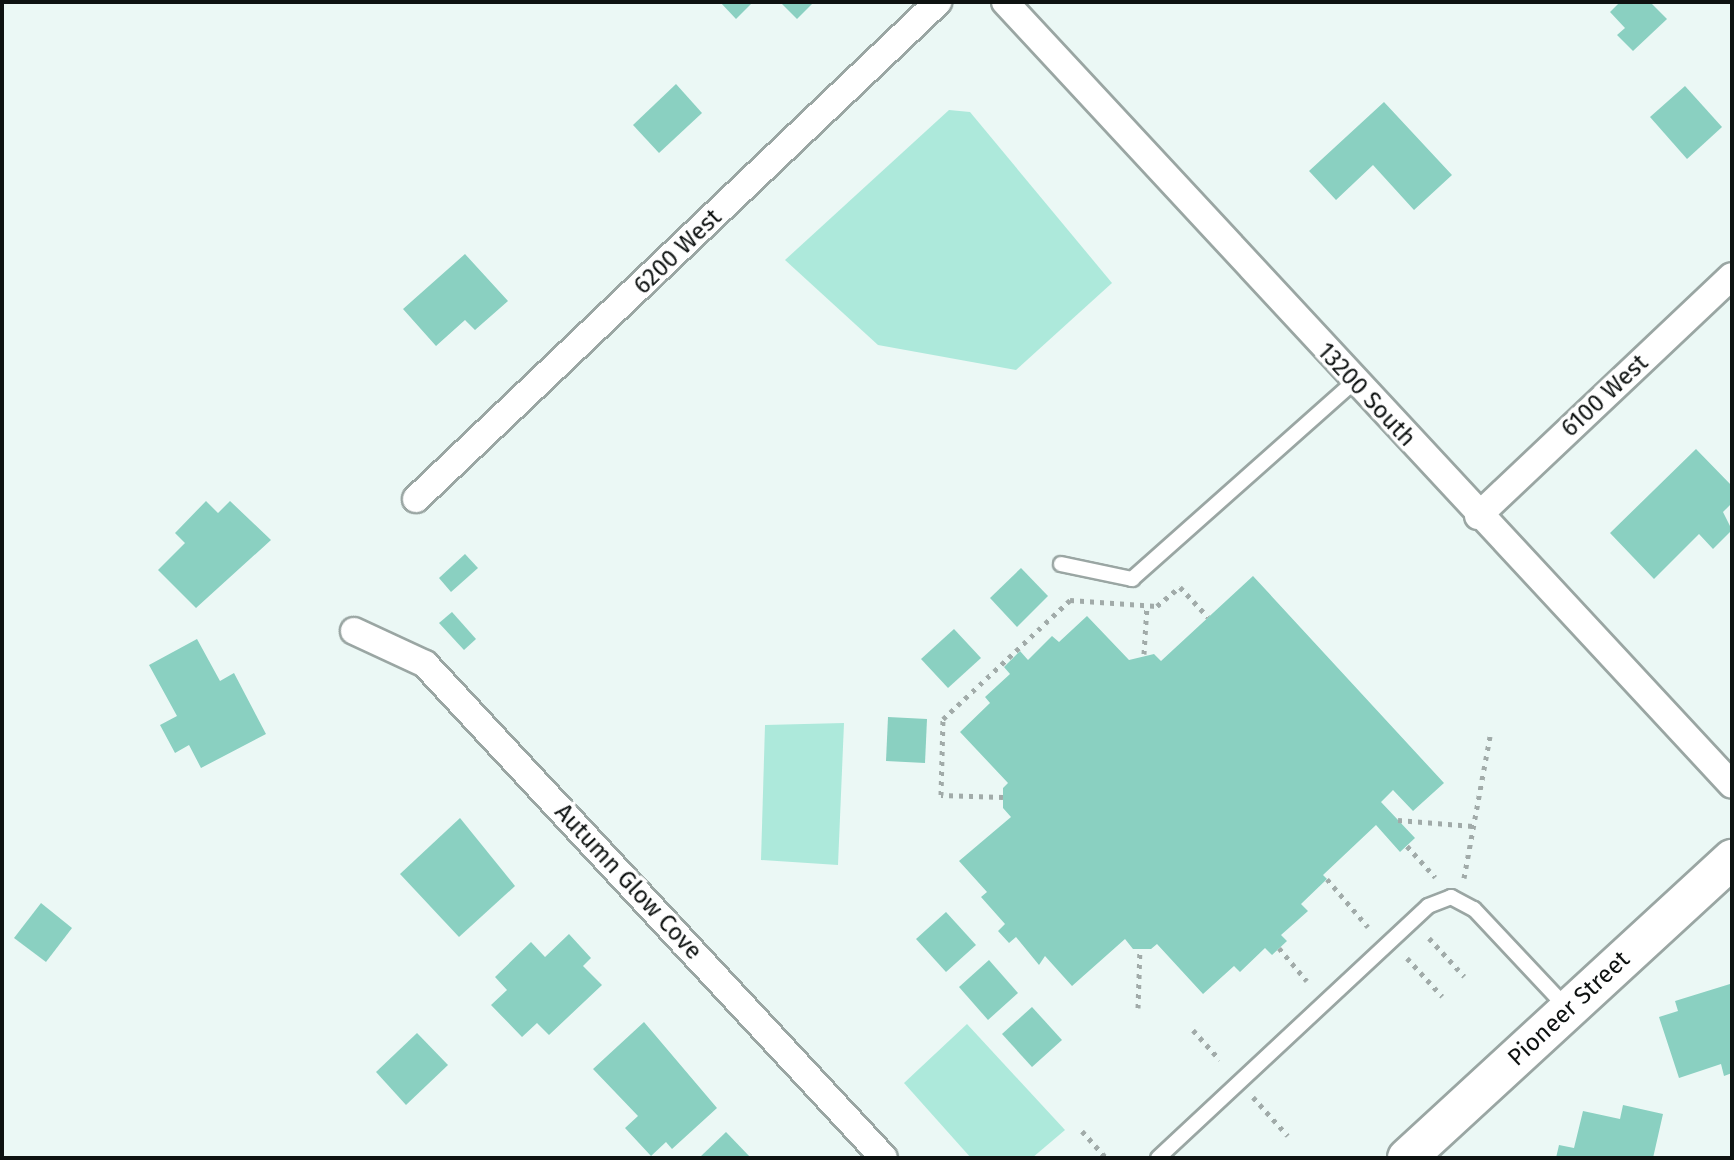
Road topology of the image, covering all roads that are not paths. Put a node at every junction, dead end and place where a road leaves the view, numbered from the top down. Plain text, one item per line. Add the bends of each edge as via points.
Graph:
1 (938, 2) edge
2 (1005, 2) edge
3 (1732, 276) edge
4 (1354, 382) junction
5 (416, 499) dead end
6 (1478, 516) junction
7 (1061, 564) dead end
8 (354, 631) dead end
9 (1732, 785) edge
10 (1732, 859) edge
11 (1568, 1010) junction
12 (884, 1158) edge
13 (1158, 1158) edge
14 (1407, 1158) edge

1 - 5 street, 6200 West
2 - 4 street, 13200 South
3 - 6 street, 6100 West
4 - 6 street, 13200 South
4 - 7 lane via 1132,579
6 - 9 street, 13200 South
8 - 12 street, Autumn Glow Cove via 425,664
10 - 11 street, Pioneer Street
11 - 13 lane via 1474,909 1451,897 1428,906
11 - 14 street, Pioneer Street

